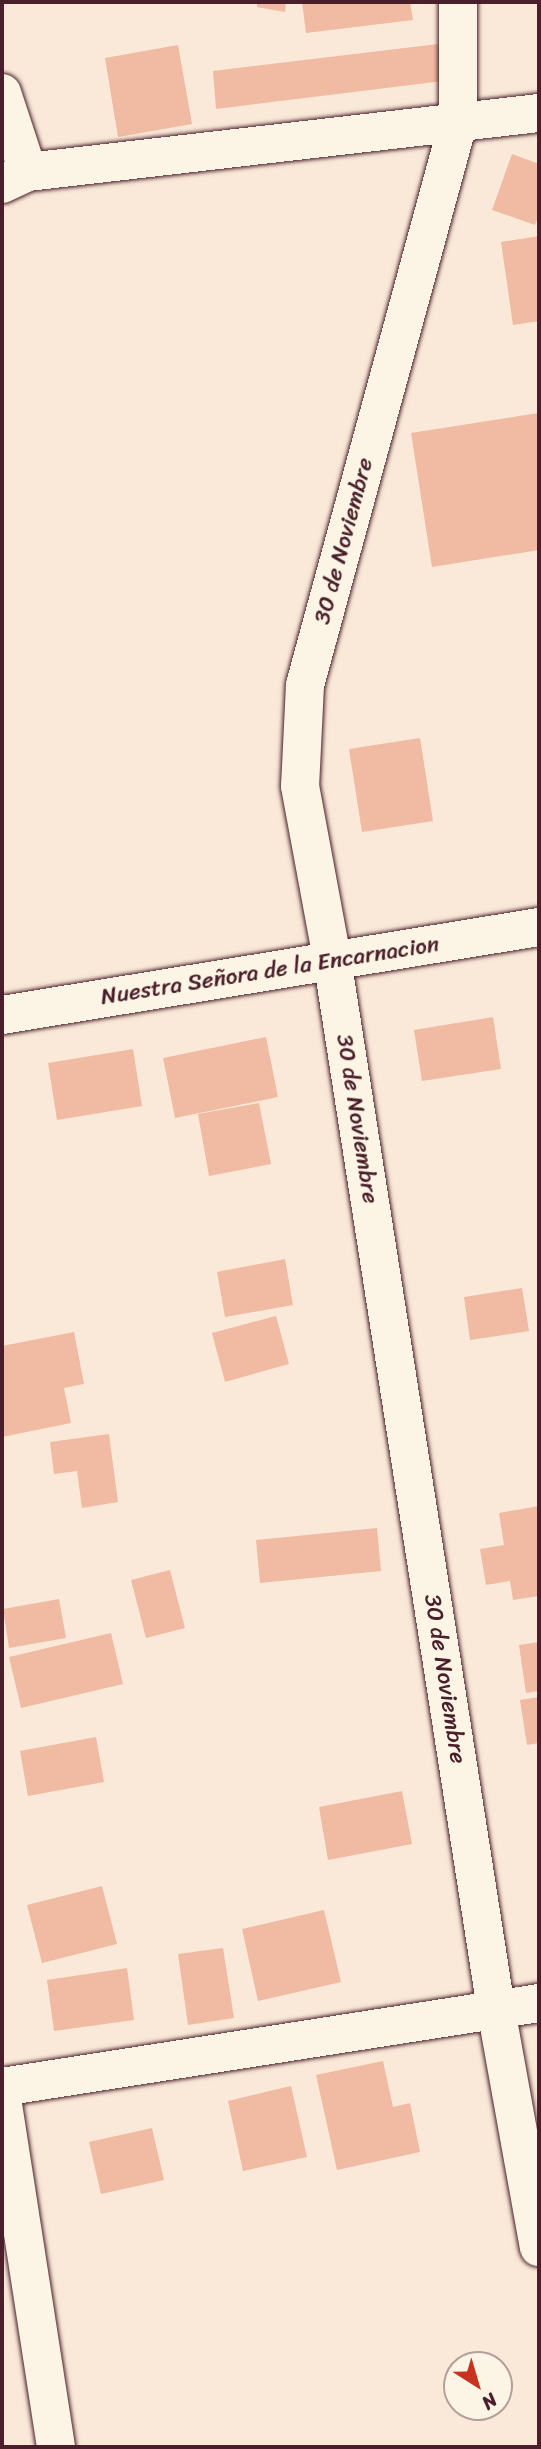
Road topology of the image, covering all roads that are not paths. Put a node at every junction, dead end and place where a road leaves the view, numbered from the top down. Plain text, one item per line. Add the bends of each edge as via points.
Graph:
1 (458, 2) edge
2 (2, 93) edge
3 (539, 113) edge
4 (458, 123) junction
5 (15, 178) edge
6 (539, 928) edge
7 (332, 959) junction
8 (2, 1015) edge
9 (539, 2003) edge
10 (496, 2009) junction
11 (2, 2087) edge
12 (2, 2098) edge
13 (539, 2247) edge
14 (56, 2447) edge

1 - 4 street, 30 de Noviembre
2 - 5 street
3 - 4 street
4 - 5 street
4 - 7 street, 30 de Noviembre via 305,685 300,786
6 - 7 street, Nuestra Señora de la Encarnacion
7 - 8 street, Nuestra Señora de la Encarnacion
7 - 10 street, 30 de Noviembre
9 - 10 street
10 - 11 street
10 - 13 street, 30 de Noviembre
12 - 14 street

